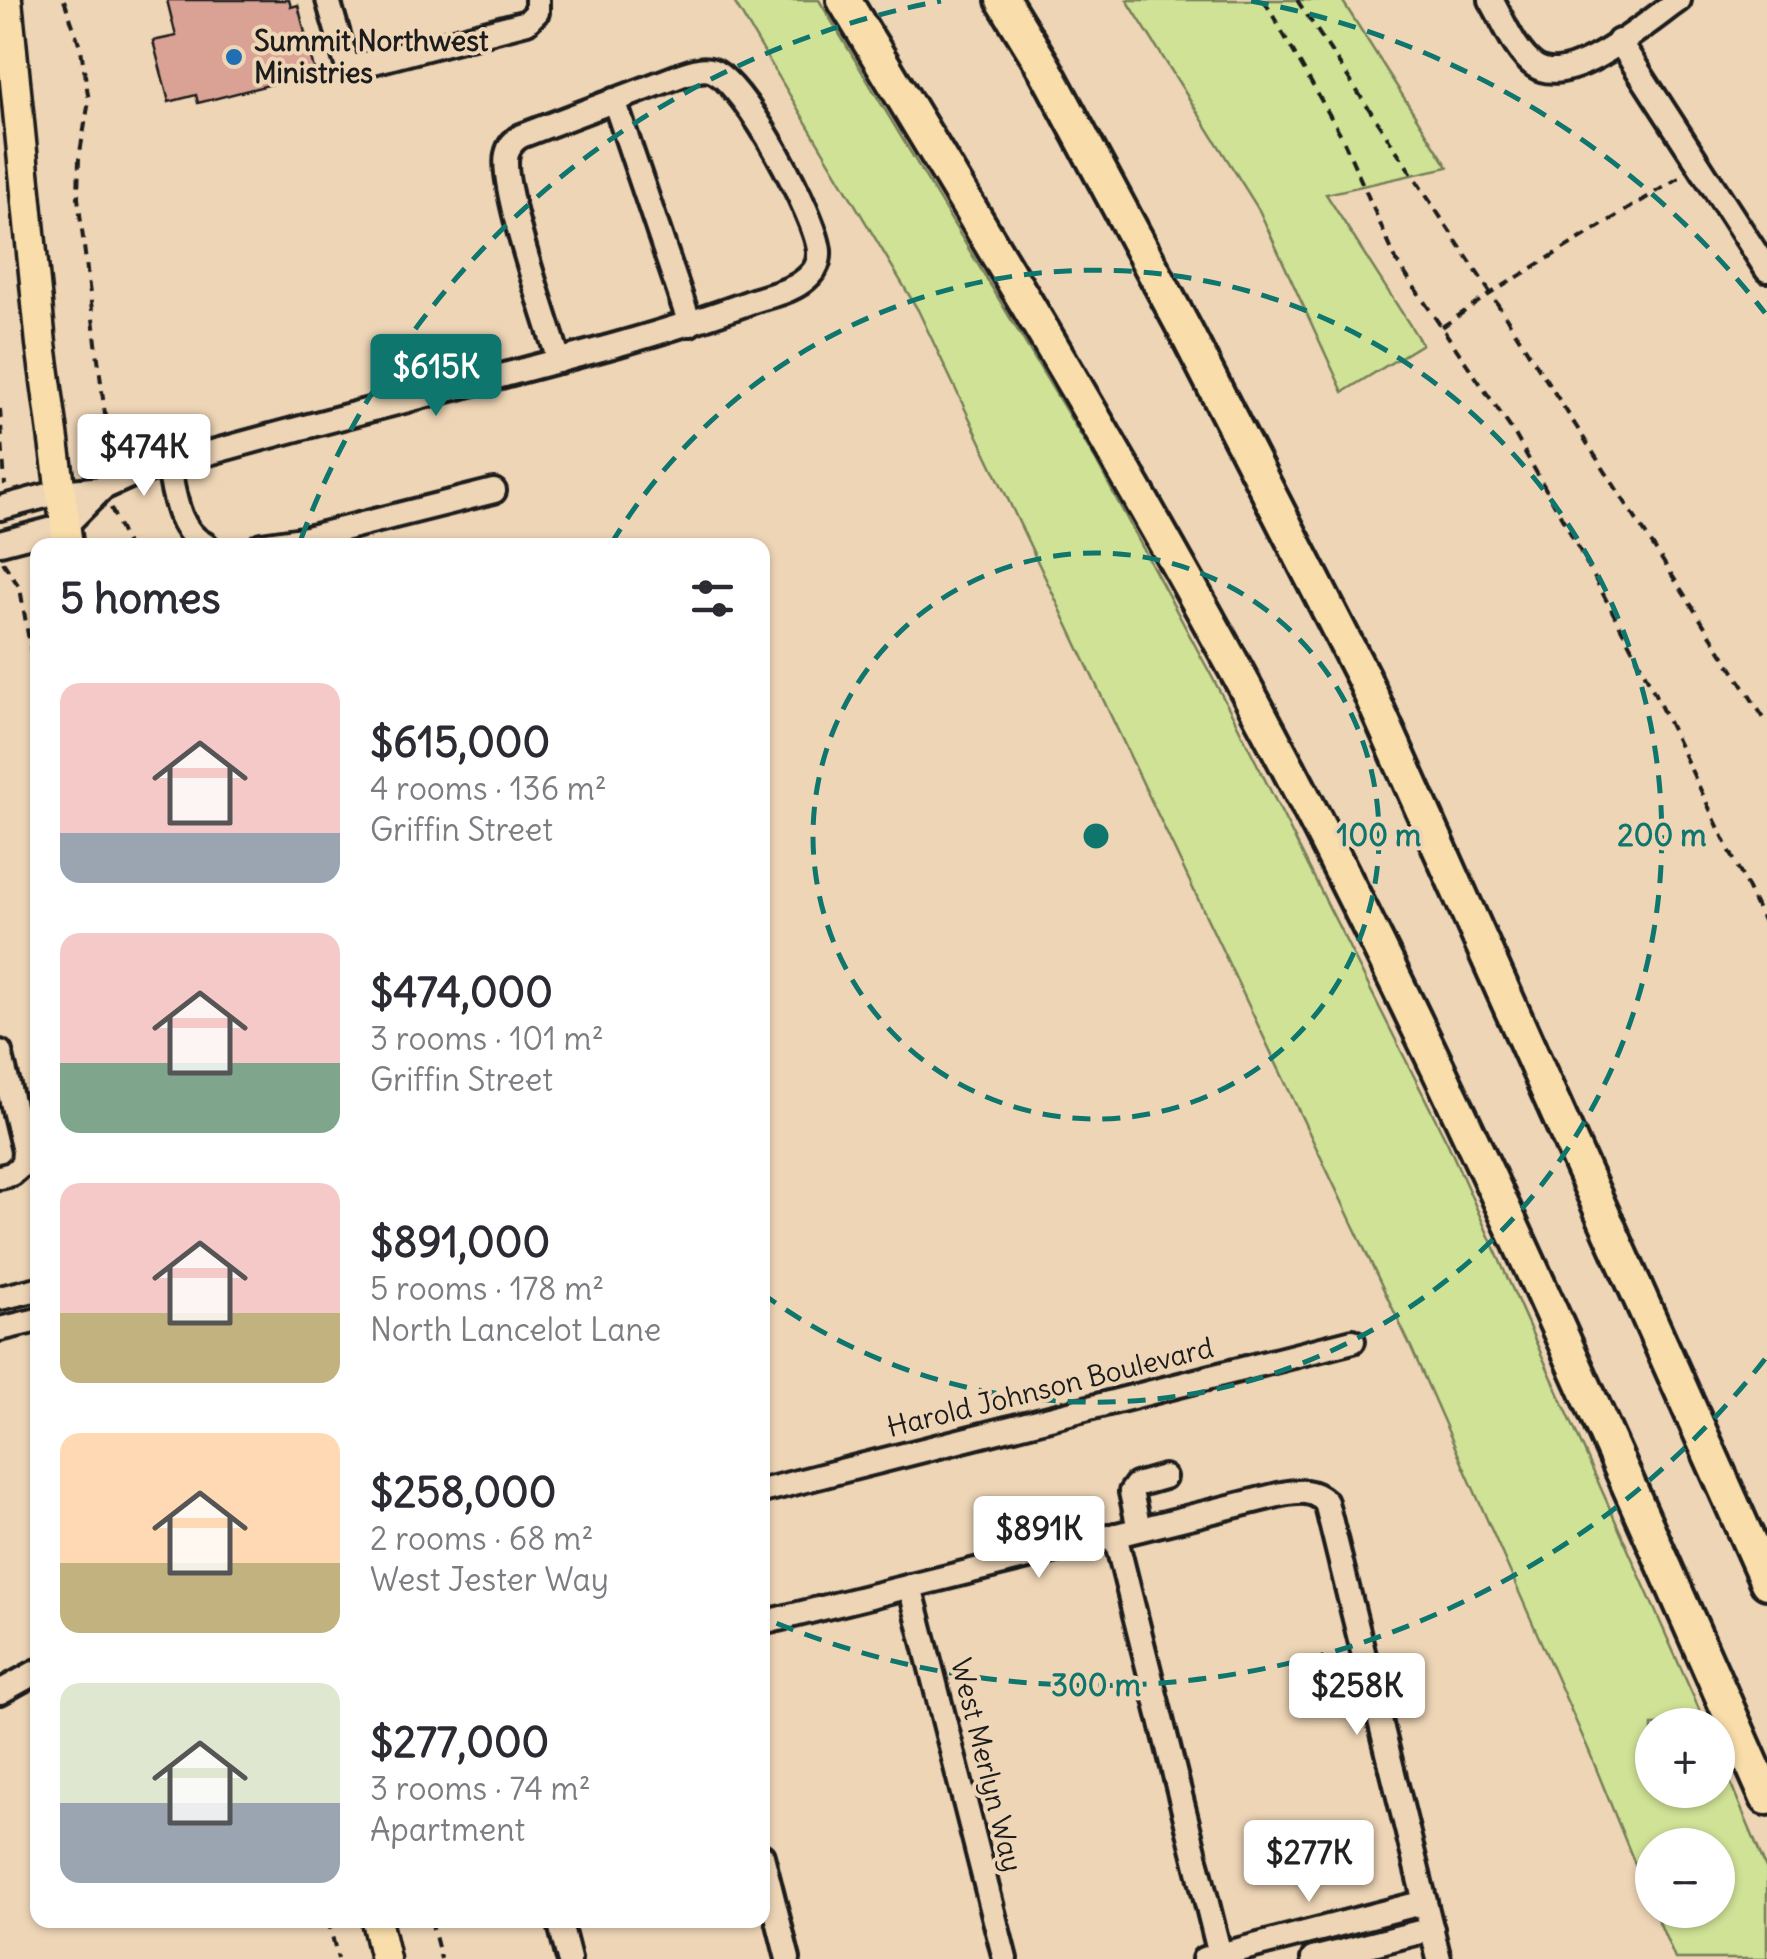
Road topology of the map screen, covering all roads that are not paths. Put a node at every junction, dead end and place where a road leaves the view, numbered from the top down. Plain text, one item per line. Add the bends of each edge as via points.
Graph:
1 (328, 0) edge
2 (537, 0) edge
3 (844, 0) edge
4 (1004, 0) edge
5 (1491, 0) edge
6 (1679, 0) edge
7 (5, 9) edge
8 (1620, 42) junction
9 (614, 100) junction
10 (1767, 270) edge
11 (690, 324) junction
12 (559, 361) junction
13 (168, 464) junction
14 (103, 488) junction
15 (60, 492) junction
16 (494, 492) dead end
17 (3, 507) edge
18 (66, 535) edge
19 (38, 538) edge
20 (194, 538) edge
21 (307, 538) edge
22 (30, 539) edge
23 (0, 542) edge
24 (0, 1052) edge
25 (0, 1177) edge
26 (30, 1291) edge
27 (0, 1298) edge
28 (30, 1322) edge
29 (0, 1329) edge
30 (1353, 1341) dead end
31 (1164, 1477) dead end
32 (770, 1489) edge
33 (1139, 1529) junction
34 (1115, 1535) junction
35 (1767, 1582) edge
36 (910, 1586) junction
37 (770, 1621) edge
38 (30, 1675) edge
39 (0, 1692) edge
40 (1767, 1798) edge
41 (770, 1888) edge
42 (1425, 1902) junction
43 (378, 1928) edge
44 (561, 1928) edge
45 (1432, 1929) junction
46 (1215, 1958) edge
47 (385, 1959) edge
48 (569, 1959) edge
49 (788, 1959) edge
50 (1005, 1959) edge
51 (1313, 1959) edge
52 (1440, 1959) edge

1 - 2 street via 342,56 354,67 527,22
3 - 40 highway via 1134,485 1307,805 1505,1208
4 - 35 highway via 1364,677
5 - 8 street via 1537,68 1580,66
6 - 8 street
7 - 15 main road
8 - 10 street
9 - 11 street
9 - 11 street via 703,68 716,72 742,95 805,204 816,236 815,271 799,284
9 - 12 street via 521,136 507,152 511,197
11 - 12 street
12 - 13 street
13 - 14 street
13 - 20 street
14 - 15 street
14 - 18 street
15 - 17 street
15 - 18 main road
16 - 21 street
18 - 19 street
22 - 23 street
24 - 25 street via 24,1151 23,1164
26 - 27 street
28 - 29 street
30 - 32 street, Harold Johnson Boulevard
31 - 33 street via 1136,1484 1131,1492
33 - 34 street
33 - 42 street via 1297,1491 1326,1502
34 - 36 street
34 - 46 street
36 - 37 street
36 - 50 street, West Merlyn Way
38 - 39 street
41 - 49 street
42 - 45 street
42 - 46 street
43 - 47 main road
44 - 48 street
45 - 51 street
45 - 52 street

